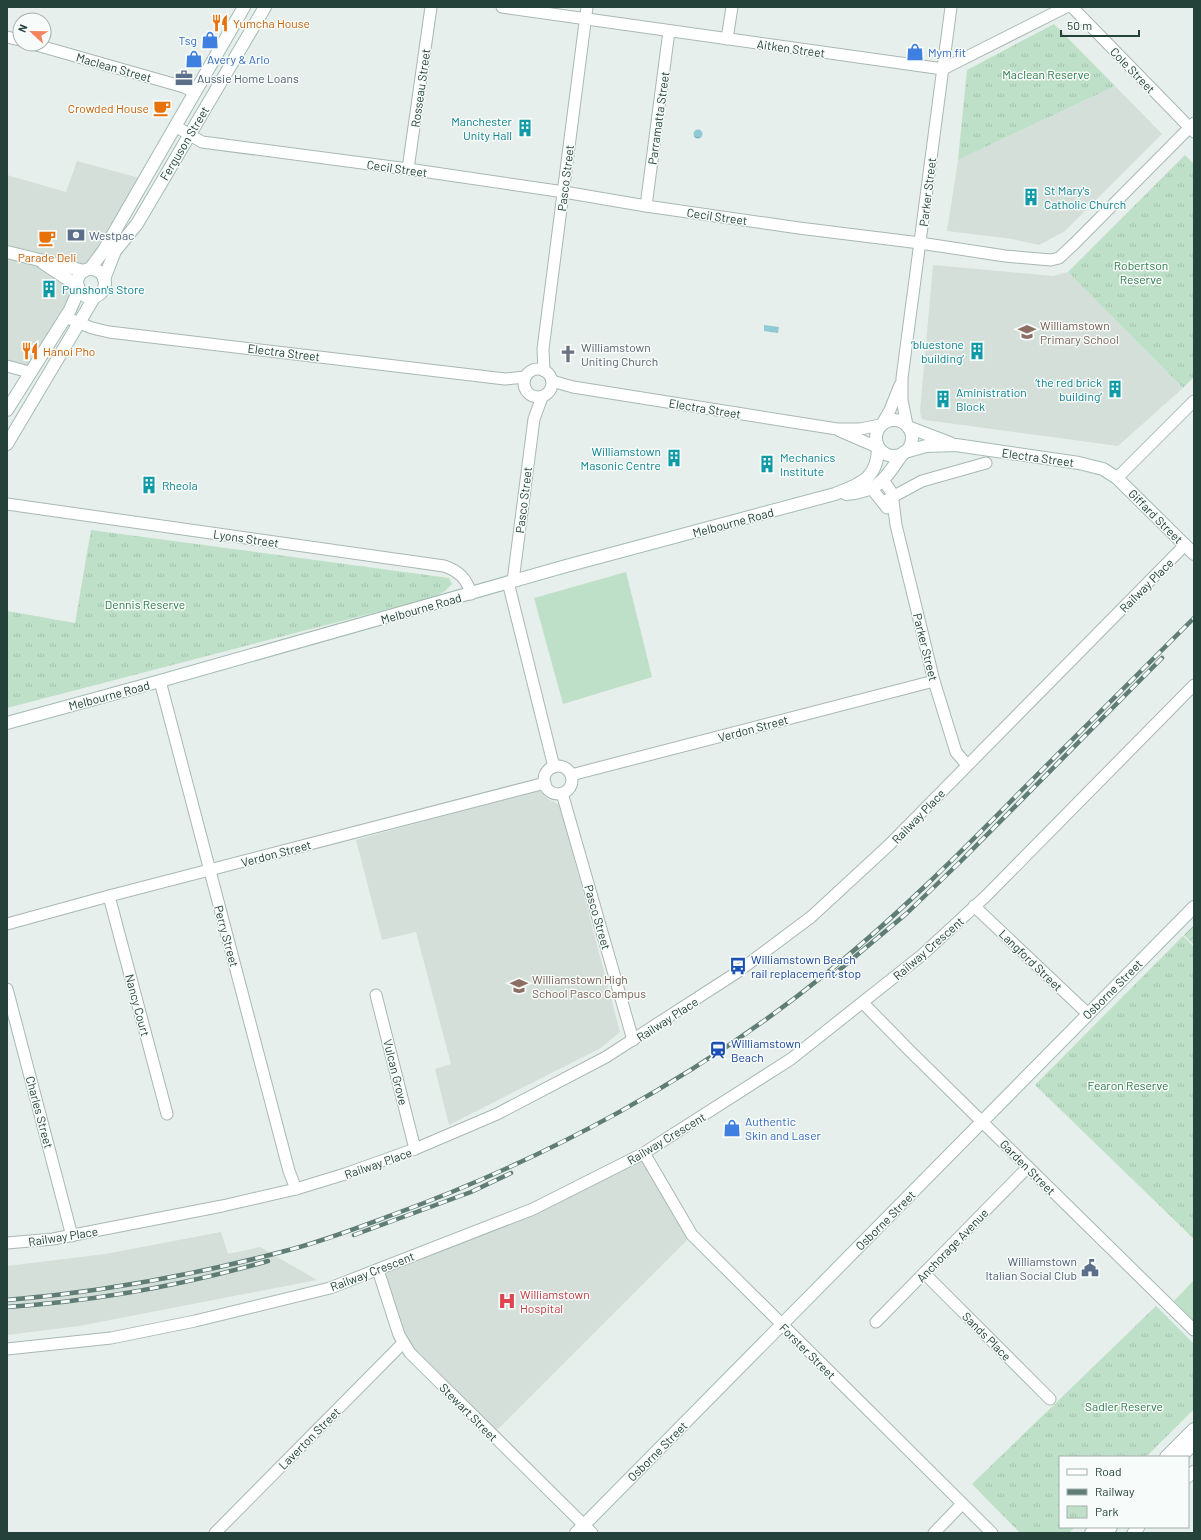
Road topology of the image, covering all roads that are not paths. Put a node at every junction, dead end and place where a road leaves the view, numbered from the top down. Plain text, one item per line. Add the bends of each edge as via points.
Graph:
1 (244, 7) edge
2 (265, 7) edge
3 (431, 7) edge
4 (502, 7) edge
5 (587, 7) edge
6 (732, 7) edge
7 (951, 7) edge
8 (1066, 7) edge
9 (1072, 7) edge
10 (585, 19) junction
11 (669, 31) junction
12 (727, 39) junction
13 (52, 49) edge
14 (943, 69) junction
15 (194, 92) junction
16 (175, 126) junction
17 (1192, 128) edge
18 (189, 135) junction
19 (408, 169) junction
20 (564, 192) junction
21 (646, 206) junction
22 (920, 243) junction
23 (7, 252) edge
24 (40, 262) junction
25 (87, 270) junction
26 (104, 279) junction
27 (78, 288) junction
28 (95, 296) junction
29 (65, 317) junction
30 (78, 323) junction
31 (7, 366) edge
32 (540, 370) junction
33 (29, 372) junction
34 (902, 378) junction
35 (524, 382) junction
36 (551, 385) junction
37 (530, 396) junction
38 (542, 397) junction
39 (1194, 401) edge
40 (7, 410) edge
41 (534, 419) junction
42 (881, 425) junction
43 (908, 426) junction
44 (837, 429) junction
45 (8, 440) edge
46 (956, 445) junction
47 (878, 447) junction
48 (904, 453) junction
49 (986, 463) dead end
50 (869, 476) junction
51 (1117, 478) junction
52 (883, 480) junction
53 (872, 489) junction
54 (835, 494) junction
55 (888, 499) junction
56 (7, 504) edge
57 (1185, 545) junction
58 (1194, 554) edge
59 (510, 582) junction
60 (471, 594) junction
61 (934, 680) junction
62 (160, 681) junction
63 (1194, 685) edge
64 (7, 723) edge
65 (967, 765) junction
66 (554, 767) junction
67 (571, 775) junction
68 (545, 783) junction
69 (562, 793) junction
70 (210, 870) junction
71 (109, 896) junction
72 (974, 906) junction
73 (1194, 907) edge
74 (7, 924) edge
75 (7, 989) edge
76 (376, 995) dead end
77 (863, 1003) junction
78 (1088, 1014) junction
79 (633, 1040) junction
80 (167, 1114) dead end
81 (982, 1121) junction
82 (415, 1149) junction
83 (644, 1153) junction
84 (1028, 1167) junction
85 (296, 1189) junction
86 (72, 1236) junction
87 (7, 1243) edge
88 (378, 1270) junction
89 (924, 1273) junction
90 (876, 1322) dead end
91 (782, 1325) junction
92 (1194, 1330) edge
93 (403, 1343) junction
94 (7, 1349) edge
95 (1050, 1399) dead end
96 (1194, 1429) edge
97 (1194, 1443) edge
98 (1167, 1456) edge
99 (1182, 1456) edge
100 (962, 1504) junction
101 (584, 1530) edge
102 (215, 1533) edge
103 (934, 1533) edge
104 (992, 1533) edge

1 - 15 street, Ferguson Street
2 - 18 street, Ferguson Street
3 - 19 street, Rosseau Street
4 - 10 street, Aitken Street
5 - 10 street, Pasco Street
6 - 12 street
7 - 14 street, Parker Street
8 - 14 street
9 - 17 street, Cole Street
10 - 11 street, Aitken Street
10 - 20 street, Pasco Street
11 - 12 street, Aitken Street
11 - 21 street, Parramatta Street
12 - 14 street, Aitken Street
13 - 15 street, Maclean Street
14 - 22 street, Parker Street
15 - 16 street, Ferguson Street
16 - 18 street, Cecil Street
16 - 25 street, Ferguson Street via 104,250
17 - 22 street, Cecil Street via 1059,258 1051,260 1005,256
18 - 19 street, Cecil Street via 202,142
18 - 26 street, Ferguson Street via 137,224 115,251
19 - 20 street, Cecil Street
20 - 21 street, Cecil Street
20 - 32 street, Pasco Street
21 - 22 street, Cecil Street
22 - 34 street, Parker Street
23 - 24 street
24 - 25 street
24 - 27 street
25 - 26 street via 100,273
25 - 27 street via 78,278
26 - 28 street via 103,289
27 - 28 street via 86,296
27 - 29 street
28 - 30 street
29 - 30 street, Electra Street
29 - 33 street
30 - 35 street, Electra Street via 109,332
30 - 45 street
31 - 33 street
32 - 35 street via 528,373
32 - 36 street
33 - 40 street
34 - 42 street, Parker Street via 890,410
34 - 43 street, Parker Street via 903,405
35 - 37 street
36 - 38 street
36 - 44 street, Electra Street
37 - 38 street
37 - 41 street, Pasco Street
38 - 41 street, Pasco Street
39 - 51 street
41 - 59 street, Pasco Street
42 - 43 street via 888,420 896,420
42 - 44 street, Electra Street via 860,429
42 - 47 street via 876,434
43 - 46 street, Electra Street
43 - 48 street via 912,440
44 - 47 street, Electra Street
46 - 48 street, Electra Street via 926,446
46 - 51 street, Electra Street via 1079,463 1103,469
47 - 48 street via 888,456
47 - 50 street via 878,461
48 - 52 street, Melbourne Road
49 - 55 street via 922,481
50 - 52 street
50 - 53 street
50 - 54 street, Melbourne Road via 862,482
51 - 57 street, Giffard Street
52 - 53 street, Melbourne Road
52 - 55 street, Parker Street via 890,487
53 - 54 street, Melbourne Road
53 - 55 street, Parker Street
54 - 59 street, Melbourne Road
55 - 61 street, Parker Street
56 - 60 street, Lyons Street via 444,566 461,574 468,583
57 - 58 street, Giffard Street
57 - 65 street, Railway Place
59 - 60 street, Melbourne Road
59 - 66 street, Pasco Street
60 - 62 street, Melbourne Road
61 - 65 street, Parker Street via 956,752
61 - 67 street, Verdon Street
62 - 64 street, Melbourne Road
62 - 70 street, Perry Street
63 - 72 street, Railway Crescent
65 - 79 street, Railway Place via 889,846 811,917 736,973
66 - 67 street via 564,767
66 - 68 street via 546,773
67 - 69 street via 571,785
68 - 69 street via 550,791
68 - 70 street, Verdon Street
69 - 79 street, Pasco Street
70 - 71 street, Verdon Street
70 - 85 street, Perry Street
71 - 74 street, Verdon Street
71 - 80 street, Nancy Court
72 - 77 street, Railway Crescent via 922,955
72 - 78 street, Langford Street
73 - 78 street, Osborne Street
75 - 86 street, Charles Street
76 - 82 street, Vulcan Grove
77 - 81 street, Garden Street
77 - 83 street, Railway Crescent via 791,1059
78 - 81 street, Osborne Street
79 - 82 street, Railway Place via 606,1057 497,1114
81 - 84 street, Garden Street
81 - 91 street, Osborne Street
82 - 85 street, Railway Place
83 - 88 street, Railway Crescent via 533,1209
83 - 91 street, Forster Street via 688,1230
84 - 89 street, Anchorage Avenue
84 - 92 street, Garden Street
85 - 86 street, Railway Place
86 - 87 street, Railway Place
88 - 93 street, Stewart Street
88 - 94 street, Railway Crescent via 330,1288 195,1321 111,1338
89 - 90 street, Anchorage Avenue
89 - 95 street, Sands Place
91 - 100 street, Forster Street
91 - 101 street, Osborne Street
93 - 101 street, Stewart Street
93 - 102 street, Laverton Street
96 - 98 street
97 - 99 street
100 - 103 street
100 - 104 street, Forster Street

